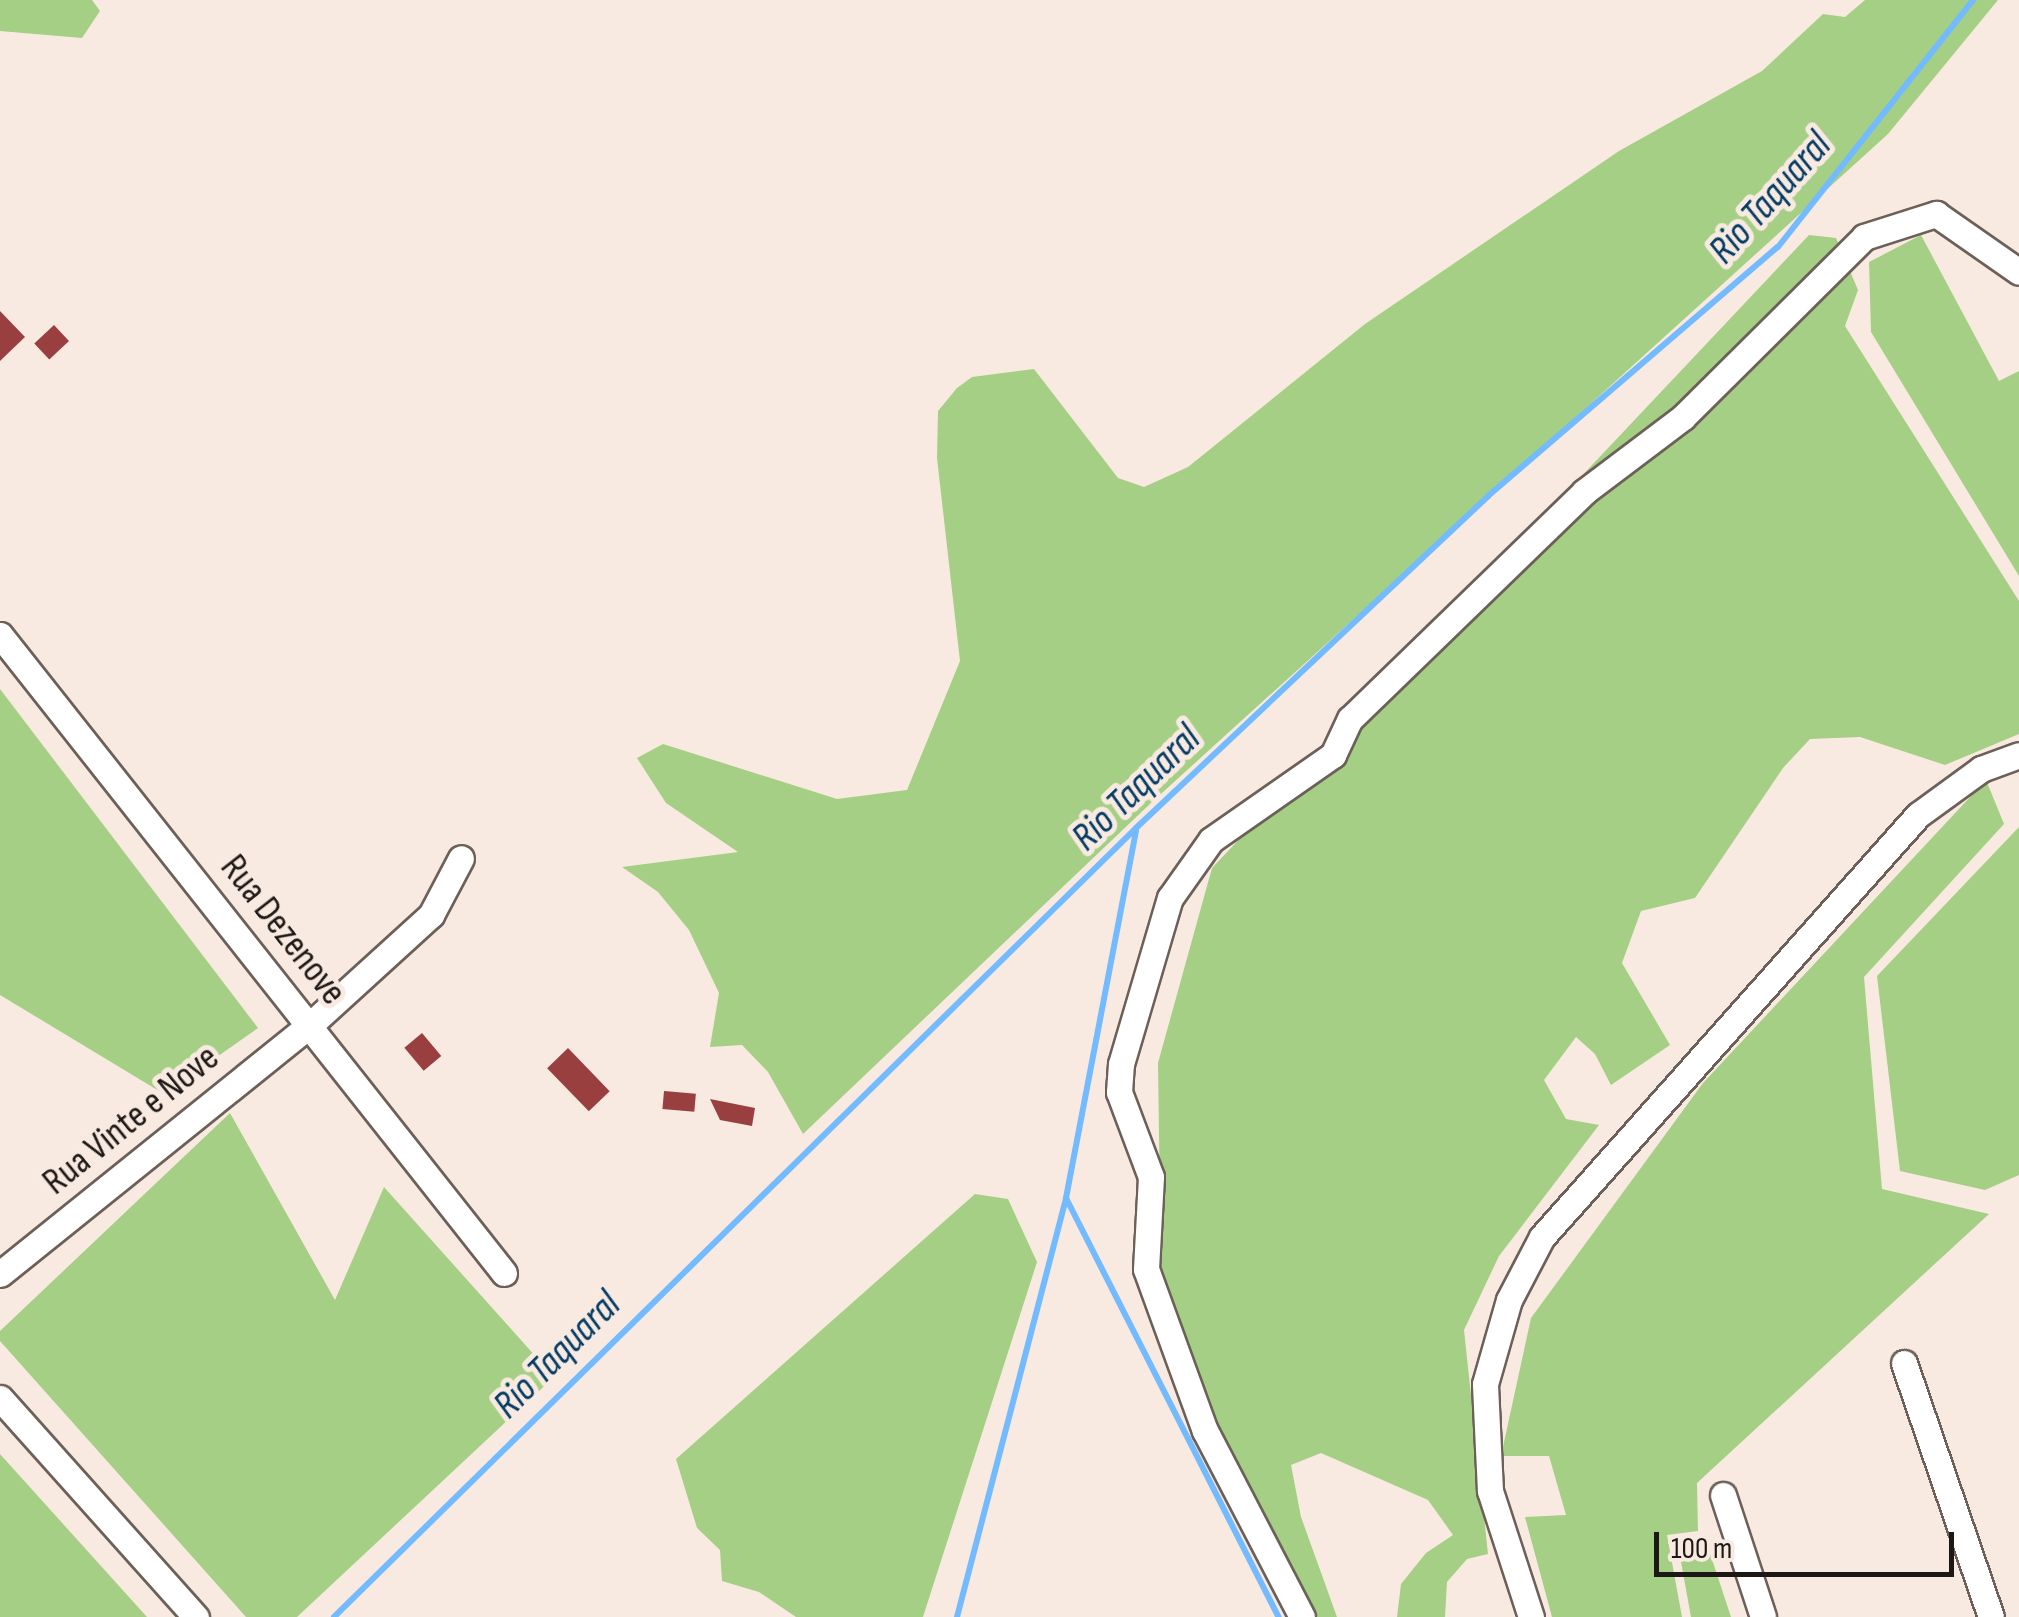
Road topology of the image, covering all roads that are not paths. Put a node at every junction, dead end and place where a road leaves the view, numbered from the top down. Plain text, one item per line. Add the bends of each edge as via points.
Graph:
1 (2017, 272) edge
2 (0, 635) edge
3 (2019, 755) edge
4 (461, 858) dead end
5 (310, 1024) junction
6 (0, 1274) edge
7 (504, 1274) dead end
8 (1904, 1363) dead end
9 (0, 1398) edge
10 (1723, 1495) dead end
11 (196, 1617) edge
12 (1302, 1617) edge
13 (1531, 1617) edge
14 (1763, 1617) edge
15 (1991, 1617) edge

1 - 12 street via 1936,214 1864,238 1710,392 1584,492 1350,719 1333,755 1211,840 1170,898 1120,1064 1118,1092 1151,1177 1146,1270 1204,1431
2 - 5 street, Rua Dezenove
3 - 13 street via 1981,769 1918,814 1542,1236 1504,1314 1485,1384 1490,1491
4 - 5 street, Rua Vinte e Nove via 431,916
5 - 6 street, Rua Vinte e Nove
5 - 7 street, Rua Dezenove
8 - 15 street
9 - 11 street
10 - 14 street

